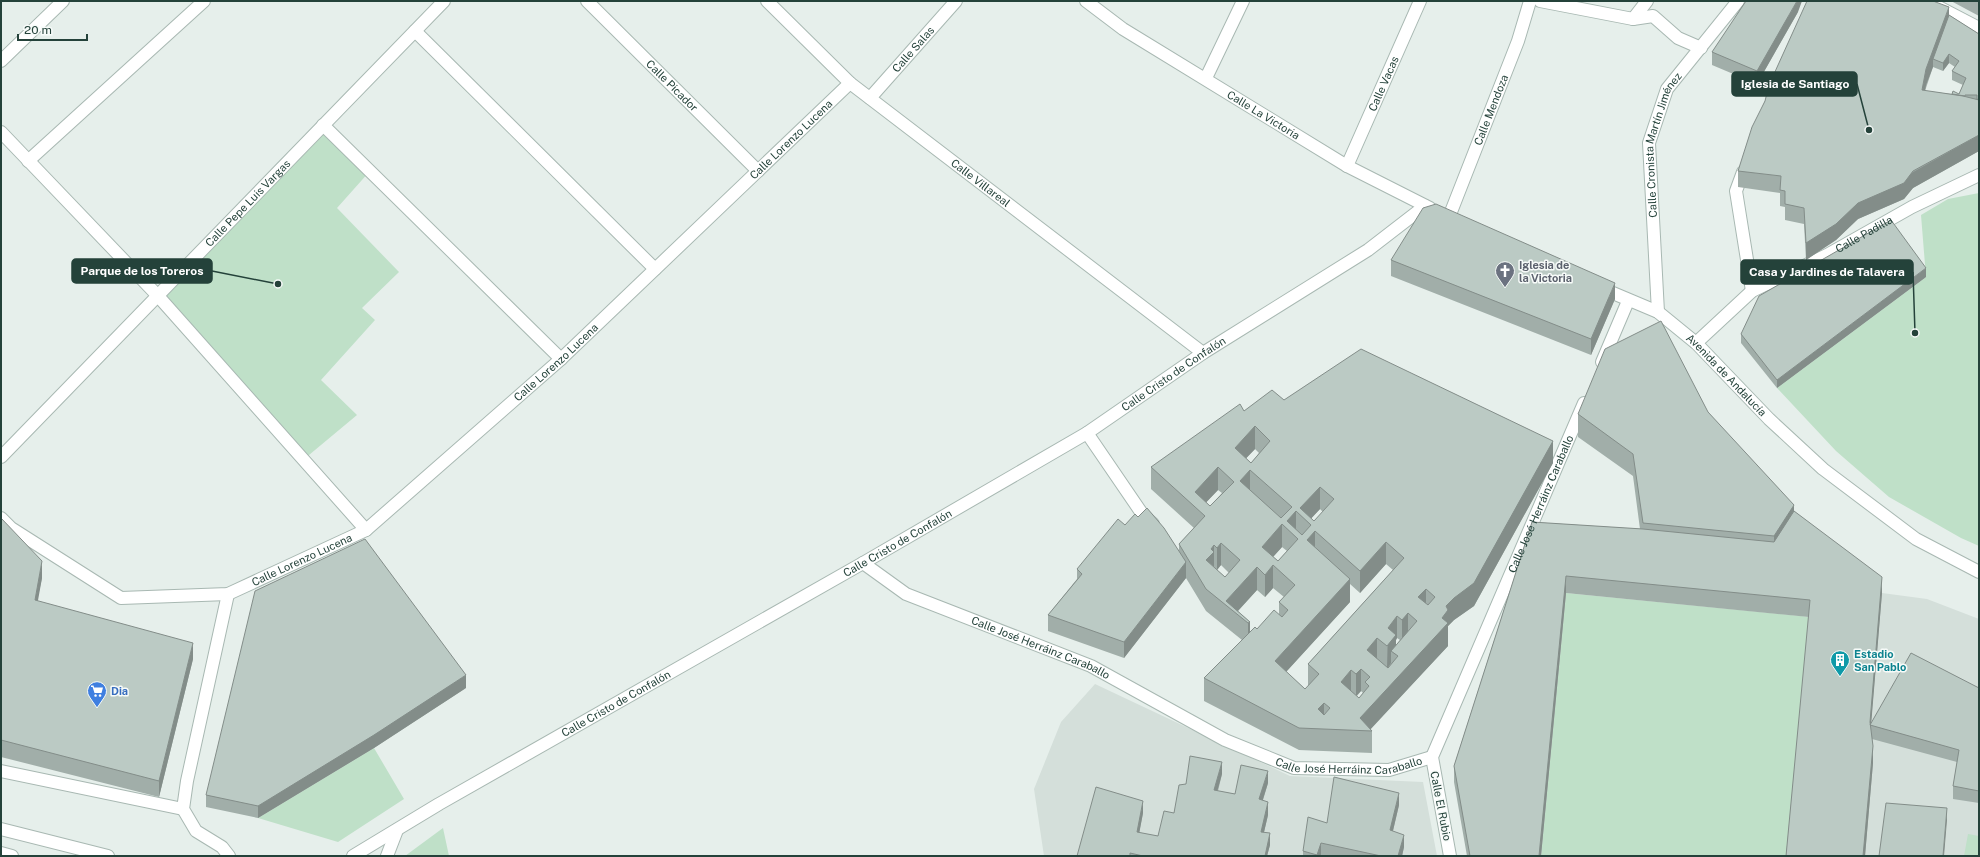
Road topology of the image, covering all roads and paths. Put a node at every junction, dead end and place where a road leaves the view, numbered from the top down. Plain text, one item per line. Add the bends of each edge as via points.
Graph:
1 (63, 1) edge
2 (204, 1) edge
3 (444, 1) edge
4 (587, 1) edge
5 (767, 1) edge
6 (956, 1) edge
7 (1086, 1) edge
8 (1243, 1) edge
9 (1420, 1) edge
10 (1530, 1) edge
11 (1540, 1) edge
12 (1647, 1) edge
13 (1738, 1) edge
14 (1927, 1) edge
15 (1633, 19) junction
16 (1979, 28) edge
17 (415, 31) junction
18 (1701, 48) junction
19 (1, 61) edge
20 (1206, 78) junction
21 (850, 84) junction
22 (870, 98) junction
23 (323, 125) junction
24 (1, 132) edge
25 (28, 161) junction
26 (1746, 161) edge
27 (1347, 166) junction
28 (758, 171) junction
29 (1979, 175) edge
30 (1425, 206) junction
31 (1448, 217) junction
32 (1463, 224) edge
33 (655, 269) junction
34 (1592, 284) edge
35 (1752, 291) junction
36 (158, 296) junction
37 (1628, 301) junction
38 (1658, 312) junction
39 (1696, 342) junction
40 (1203, 353) junction
41 (561, 359) junction
42 (1597, 373) edge
43 (1588, 395) edge
44 (1087, 433) junction
45 (1, 458) edge
46 (1, 518) edge
47 (366, 530) junction
48 (1163, 532) edge
49 (863, 563) junction
50 (1979, 572) edge
51 (228, 594) junction
52 (1432, 757) junction
53 (1, 771) edge
54 (183, 809) junction
55 (1, 829) edge
56 (397, 830) junction
57 (1, 853) edge
58 (12, 856) edge
59 (108, 856) edge
60 (229, 856) edge
61 (353, 856) edge
62 (387, 856) edge
63 (1450, 856) edge

1 - 19 street
2 - 25 street
3 - 17 street, Calle Pepe Luis Vargas
4 - 28 street, Calle Picador
5 - 21 street, Calle Villareal
6 - 22 street, Calle Salas
7 - 20 street, Calle La Victoria via 1123,30
8 - 20 street
9 - 27 street, Calle Vacas
10 - 31 street, Calle Mendoza via 1518,41
11 - 15 street
12 - 15 street
13 - 18 street, Calle Cronista Martín Jiménez
14 - 16 street
15 - 18 street via 1653,16 1678,38
17 - 23 street, Calle Pepe Luis Vargas
17 - 33 street
18 - 38 street, Calle Cronista Martín Jiménez via 1667,89 1649,143
20 - 27 street, Calle La Victoria
21 - 22 street, Calle Villareal
21 - 28 street, Calle Lorenzo Lucena
22 - 40 street, Calle Villareal
23 - 36 street, Calle Pepe Luis Vargas
23 - 41 street
24 - 25 street
25 - 36 street
26 - 35 street via 1736,191
27 - 30 street, Calle La Victoria
28 - 33 street, Calle Lorenzo Lucena
29 - 35 street, Calle Padilla via 1912,207 1827,255
30 - 31 street, Calle La Victoria
30 - 40 street, Calle Cristo de Confalón via 1368,250
31 - 32 street
33 - 41 street, Calle Lorenzo Lucena
34 - 37 street, Avenida de Andalucía
35 - 39 street, Calle Padilla
36 - 45 street, Calle Pepe Luis Vargas
36 - 47 street
37 - 38 street, Avenida de Andalucía
37 - 42 street
38 - 39 street, Avenida de Andalucía
39 - 50 street, Avenida de Andalucía via 1769,419 1823,469 1916,539
40 - 44 street, Calle Cristo de Confalón
41 - 47 street, Calle Lorenzo Lucena
43 - 52 street, Calle José Herráinz Caraballo
44 - 48 street via 1143,515
44 - 49 street, Calle Cristo de Confalón
46 - 51 street via 11,528 121,598
47 - 51 street, Calle Lorenzo Lucena
49 - 52 street, Calle José Herráinz Caraballo via 906,594 1091,666 1225,740 1294,768 1389,770
49 - 56 street, Calle Cristo de Confalón
51 - 54 street
52 - 63 street, Calle El Rubio
53 - 54 street
54 - 60 street via 196,831 222,847
55 - 59 street
56 - 61 street, Calle Cristo de Confalón
56 - 62 street
57 - 58 street

